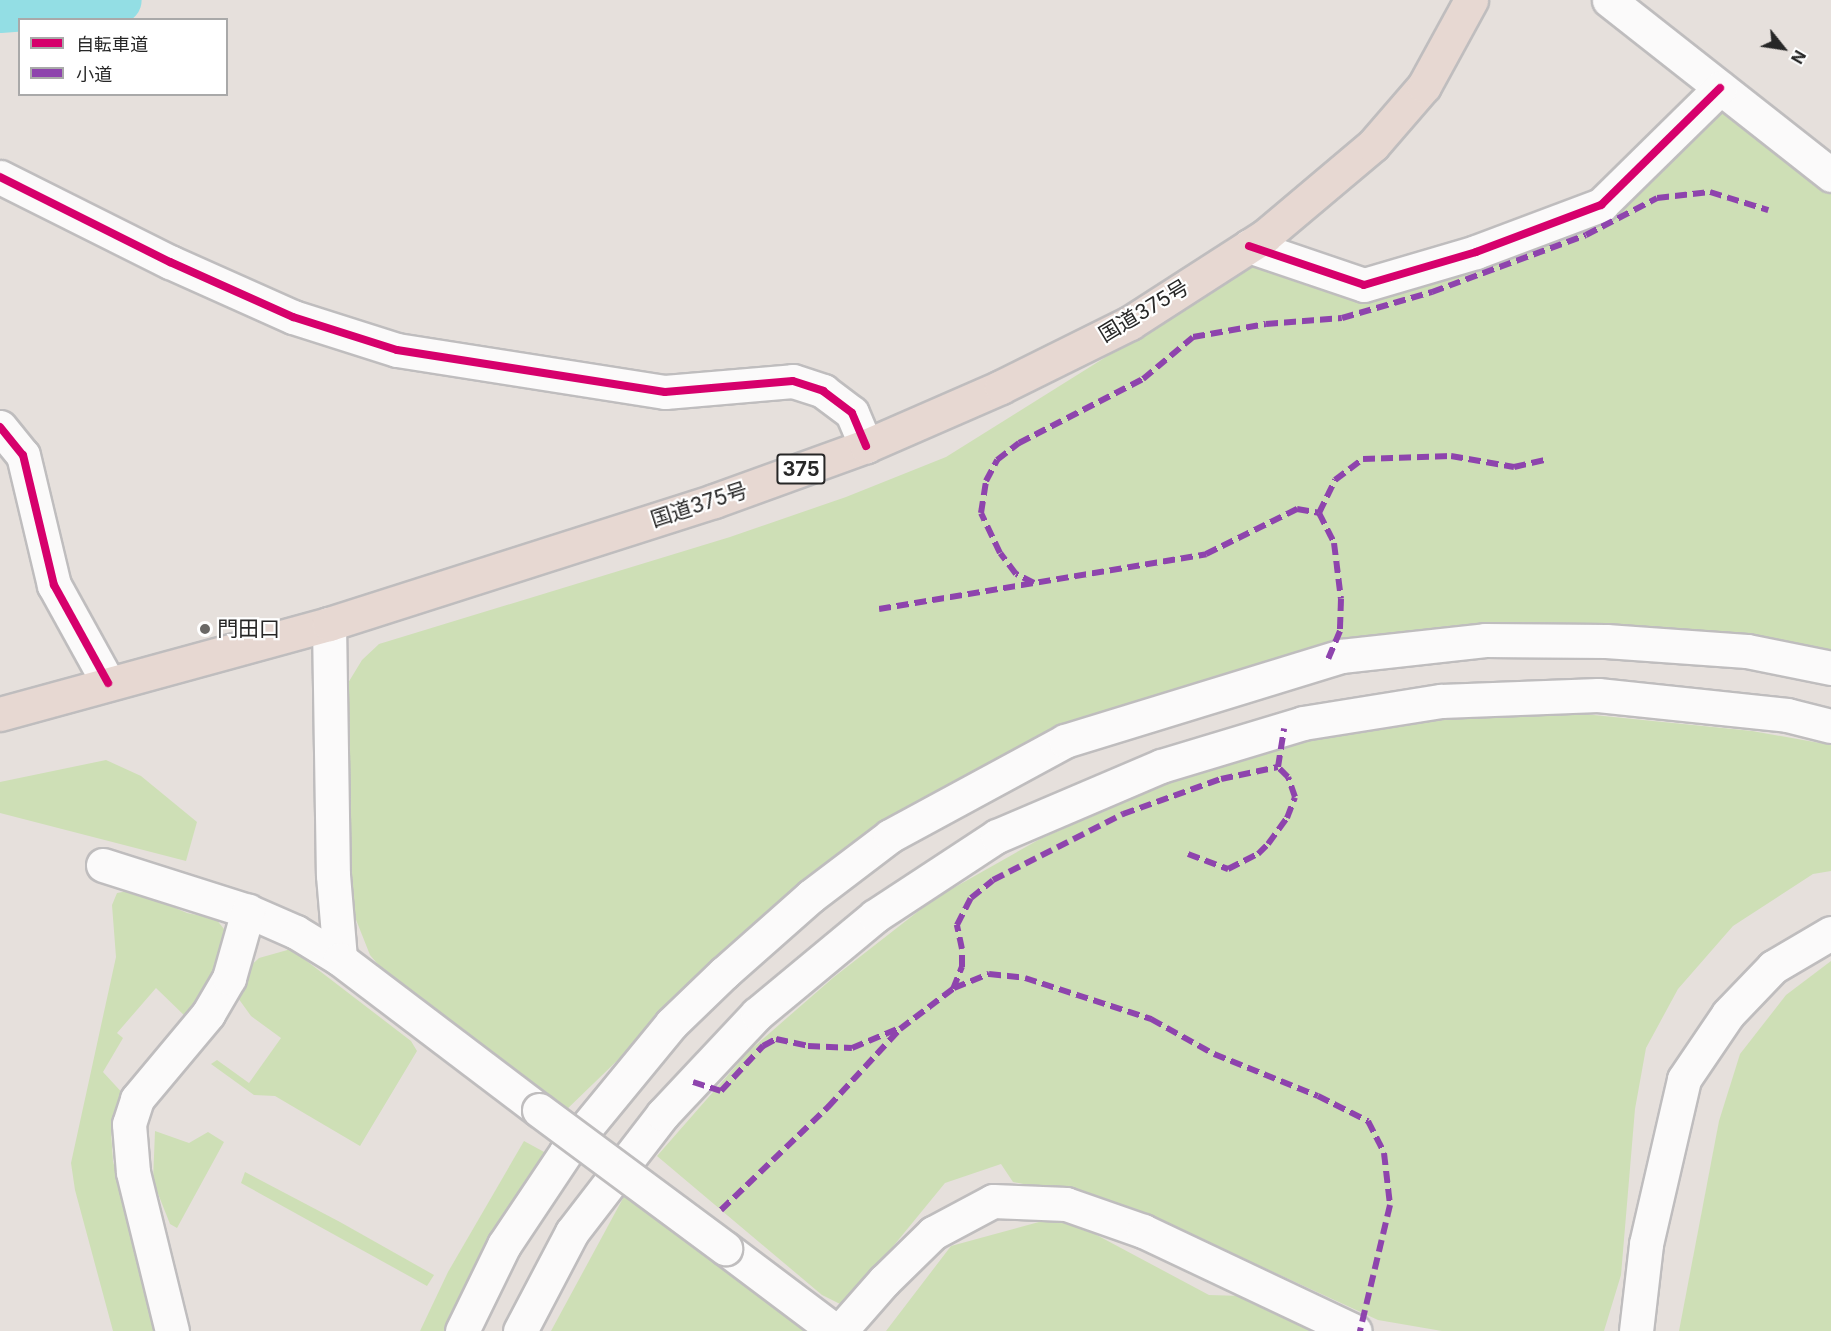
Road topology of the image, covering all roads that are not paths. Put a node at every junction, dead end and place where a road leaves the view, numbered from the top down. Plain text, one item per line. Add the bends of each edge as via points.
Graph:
1 (1471, 0) edge
2 (1609, 0) edge
3 (1720, 88) junction
4 (1831, 175) edge
5 (0, 177) edge
6 (1249, 246) junction
7 (0, 427) edge
8 (866, 446) junction
9 (329, 624) junction
10 (1831, 668) edge
11 (108, 683) junction
12 (0, 714) edge
13 (1831, 726) edge
14 (103, 865) dead end
15 (334, 890) junction
16 (259, 916) junction
17 (1831, 933) edge
18 (340, 959) junction
19 (172, 1331) edge
20 (462, 1331) edge
21 (520, 1331) edge
22 (835, 1331) edge
23 (840, 1331) edge
24 (1355, 1331) edge
25 (1636, 1331) edge

1 - 6 highway, 国道375号 / 375 via 1424,86 1373,145
2 - 3 street
3 - 4 street
3 - 6 street via 1600,205 1476,252 1364,285
5 - 8 street via 170,262 283,312 397,350 665,392 793,381 823,391 852,412
6 - 8 highway, 国道375号 / 375 via 1130,323 1001,387
7 - 11 street via 23,454 54,585
8 - 9 highway, 国道375号 / 375 via 714,501
9 - 11 highway, 国道375号 / 375
9 - 15 street
10 - 20 street via 1747,651 1606,641 1485,640 1341,656 1065,741 890,836 812,896 724,973 672,1024 566,1152 504,1245
11 - 12 highway, 国道375号 / 375
13 - 21 street via 1787,715 1598,695 1441,701 1302,723 1161,766 997,836 875,916 757,1014 663,1114 572,1232
14 - 16 street
15 - 16 street via 313,909
15 - 18 street
16 - 18 street via 296,932
16 - 19 street via 208,1014 137,1098 129,1124 133,1172
17 - 25 street via 1773,966 1728,1014 1684,1079 1646,1244
18 - 22 street, bridge
23 - 24 street via 933,1233 993,1201 1066,1204 1143,1231

